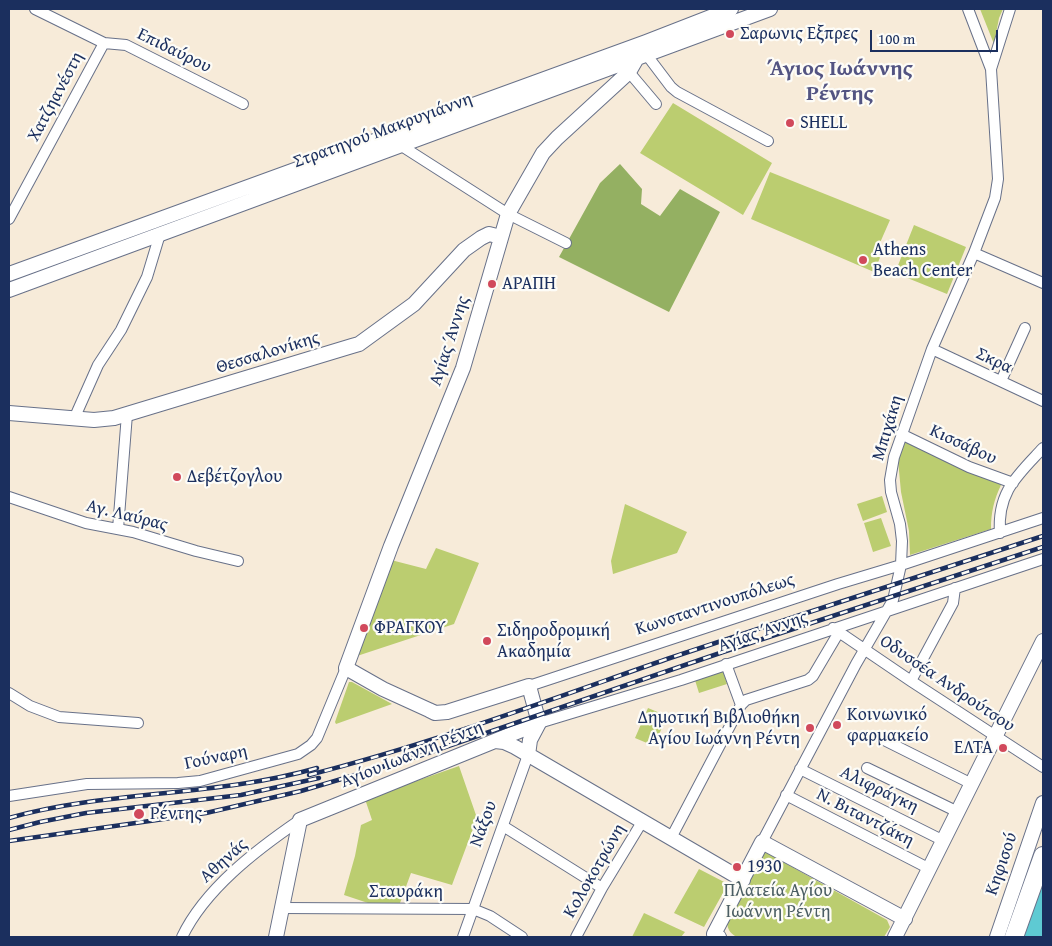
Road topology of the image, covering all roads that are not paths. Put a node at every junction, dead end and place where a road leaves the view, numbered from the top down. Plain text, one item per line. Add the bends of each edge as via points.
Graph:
1 (34, 9) edge
2 (720, 9) edge
3 (732, 9) edge
4 (770, 9) edge
5 (968, 9) edge
6 (1010, 9) edge
7 (754, 11) edge
8 (700, 22) junction
9 (104, 43) junction
10 (639, 53) junction
11 (991, 69) junction
12 (629, 72) junction
13 (243, 104) dead end
14 (656, 104) dead end
15 (388, 136) junction
16 (768, 141) dead end
17 (400, 145) junction
18 (508, 214) junction
19 (9, 219) edge
20 (160, 234) junction
21 (501, 237) junction
22 (566, 243) dead end
23 (974, 253) junction
24 (9, 274) edge
25 (1043, 283) edge
26 (9, 290) edge
27 (1025, 328) dead end
28 (932, 350) junction
29 (1001, 382) junction
30 (1043, 400) edge
31 (9, 413) edge
32 (127, 414) junction
33 (74, 419) junction
34 (901, 434) junction
35 (1043, 448) edge
36 (1013, 483) junction
37 (9, 497) edge
38 (1043, 518) edge
39 (118, 529) junction
40 (1000, 533) junction
41 (1043, 559) edge
42 (238, 561) dead end
43 (901, 565) junction
44 (955, 588) junction
45 (888, 610) junction
46 (836, 630) junction
47 (1043, 641) edge
48 (865, 649) junction
49 (726, 664) junction
50 (346, 668) junction
51 (911, 681) junction
52 (529, 686) junction
53 (9, 692) edge
54 (741, 704) junction
55 (138, 723) dead end
56 (539, 723) junction
57 (522, 730) junction
58 (996, 736) junction
59 (882, 739) dead end
60 (495, 741) junction
61 (515, 747) junction
62 (528, 755) junction
63 (1043, 767) edge
64 (868, 768) dead end
65 (800, 769) junction
66 (972, 784) junction
67 (786, 795) junction
68 (9, 796) edge
69 (1043, 803) edge
70 (958, 812) junction
71 (300, 820) junction
72 (642, 822) junction
73 (503, 826) junction
74 (671, 838) junction
75 (944, 841) junction
76 (762, 842) junction
77 (1043, 856) edge
78 (930, 869) junction
79 (742, 880) junction
80 (602, 888) junction
81 (282, 908) junction
82 (473, 909) junction
83 (905, 919) junction
84 (182, 937) edge
85 (276, 937) edge
86 (463, 937) edge
87 (522, 937) edge
88 (576, 937) edge
89 (719, 937) edge
90 (895, 937) edge
91 (997, 937) edge
92 (1014, 937) edge

1 - 9 street, Επιδαύρου
2 - 8 street
3 - 8 street, Στρατηγού Μακρυγιάννη
4 - 7 street, Στρατηγού Μακρυγιάννη
5 - 11 street, Μπιχάκη
6 - 11 street
7 - 10 street, Στρατηγού Μακρυγιάννη
8 - 10 street, Στρατηγού Μακρυγιάννη
9 - 13 street, Επιδαύρου via 126,45
9 - 19 street, Χατζηανέστη
10 - 12 street, Αγίας Άννης
10 - 15 street, Στρατηγού Μακρυγιάννη
10 - 16 street via 677,92
10 - 17 street, Στρατηγού Μακρυγιάννη
11 - 23 street, Μπιχάκη via 997,189
12 - 14 street
12 - 18 street, Αγίας Άννης via 543,153
15 - 17 street
15 - 24 street, Στρατηγού Μακρυγιάννη
17 - 18 street
17 - 20 street, Στρατηγού Μακρυγιάννη
18 - 21 street, Αγίας Άννης
18 - 22 street
20 - 26 street, Στρατηγού Μακρυγιάννη
20 - 33 street via 143,286 121,330 98,365
21 - 32 street, Θεσσαλονίκης via 489,234 464,250 414,304 359,344
21 - 50 street, Αγίας Άννης via 463,368
23 - 25 street
23 - 28 street, Μπιχάκη
27 - 29 street
28 - 29 street, Σκρα
28 - 34 street, Μπιχάκη
29 - 30 street, Σκρα
31 - 33 street, Θεσσαλονίκης
32 - 33 street, Θεσσαλονίκης via 103,420
32 - 39 street
34 - 36 street, Κισσάβου via 969,467
34 - 43 street, Μπιχάκη via 890,480 900,524
35 - 36 street
36 - 40 street via 1001,506
37 - 39 street, Αγ. Λαύρας via 86,524
38 - 40 street, Κωνσταντινουπόλεως
39 - 42 street, Αγ. Λαύρας
40 - 43 street, Κωνσταντινουπόλεως
41 - 44 street, Αγίας Άννης
43 - 45 street, Μπιχάκη
43 - 52 street, Κωνσταντινουπόλεως
44 - 45 street, Αγίας Άννης
44 - 51 street via 954,603
45 - 46 street, Αγίας Άννης
45 - 48 street, Μπιχάκη
46 - 48 street, Οδυσσέα Ανδρούτσου
46 - 49 street, Αγίας Άννης
46 - 54 street via 808,680
47 - 58 street
48 - 51 street, Οδυσσέα Ανδρούτσου
48 - 65 street, Μπιχάκη
49 - 54 street
49 - 56 street, Αγίας Άννης
50 - 52 street, Κωνσταντινουπόλεως via 435,713
50 - 68 street, Γούναρη via 317,738 307,749 293,756 200,781 87,784
51 - 58 street, Οδυσσέα Ανδρούτσου
52 - 56 street
53 - 55 street via 30,706 59,717
54 - 74 street
56 - 57 street, Αγίας Άννης
56 - 62 street, Νάξου via 530,740
57 - 60 street, Αγίας Άννης
57 - 61 street
58 - 63 street, Οδυσσέα Ανδρούτσου
58 - 66 street
59 - 66 street
60 - 61 street, Αγίου Ιωάννη Ρέντη
60 - 71 street, Αγίου Ιωάννη Ρέντη
61 - 62 street, Αγίου Ιωάννη Ρέντη
62 - 72 street, Αγίου Ιωάννη Ρέντη
62 - 73 street, Νάξου
64 - 70 street
65 - 67 street, Μπιχάκη
65 - 75 street, Αλιφράγκη
66 - 70 street
67 - 76 street, Μπιχάκη
67 - 78 street, Ν. Βιταντζάκη
69 - 91 street, Κηφισού
70 - 75 street
71 - 81 street
71 - 84 street, Αθηνάς via 222,883 194,916
72 - 74 street, Αγίου Ιωάννη Ρέντη
72 - 80 street, Κολοκοτρώνη
73 - 80 street
73 - 82 street, Νάξου
74 - 79 street, Αγίου Ιωάννη Ρέντη
75 - 78 street
76 - 79 street
76 - 83 street
77 - 92 highway
78 - 83 street
79 - 89 street via 714,934
80 - 88 street, Κολοκοτρώνη
81 - 82 street, Σταυράκη
81 - 85 street
82 - 86 street, Νάξου
82 - 87 street, Σταυράκη
83 - 90 street

